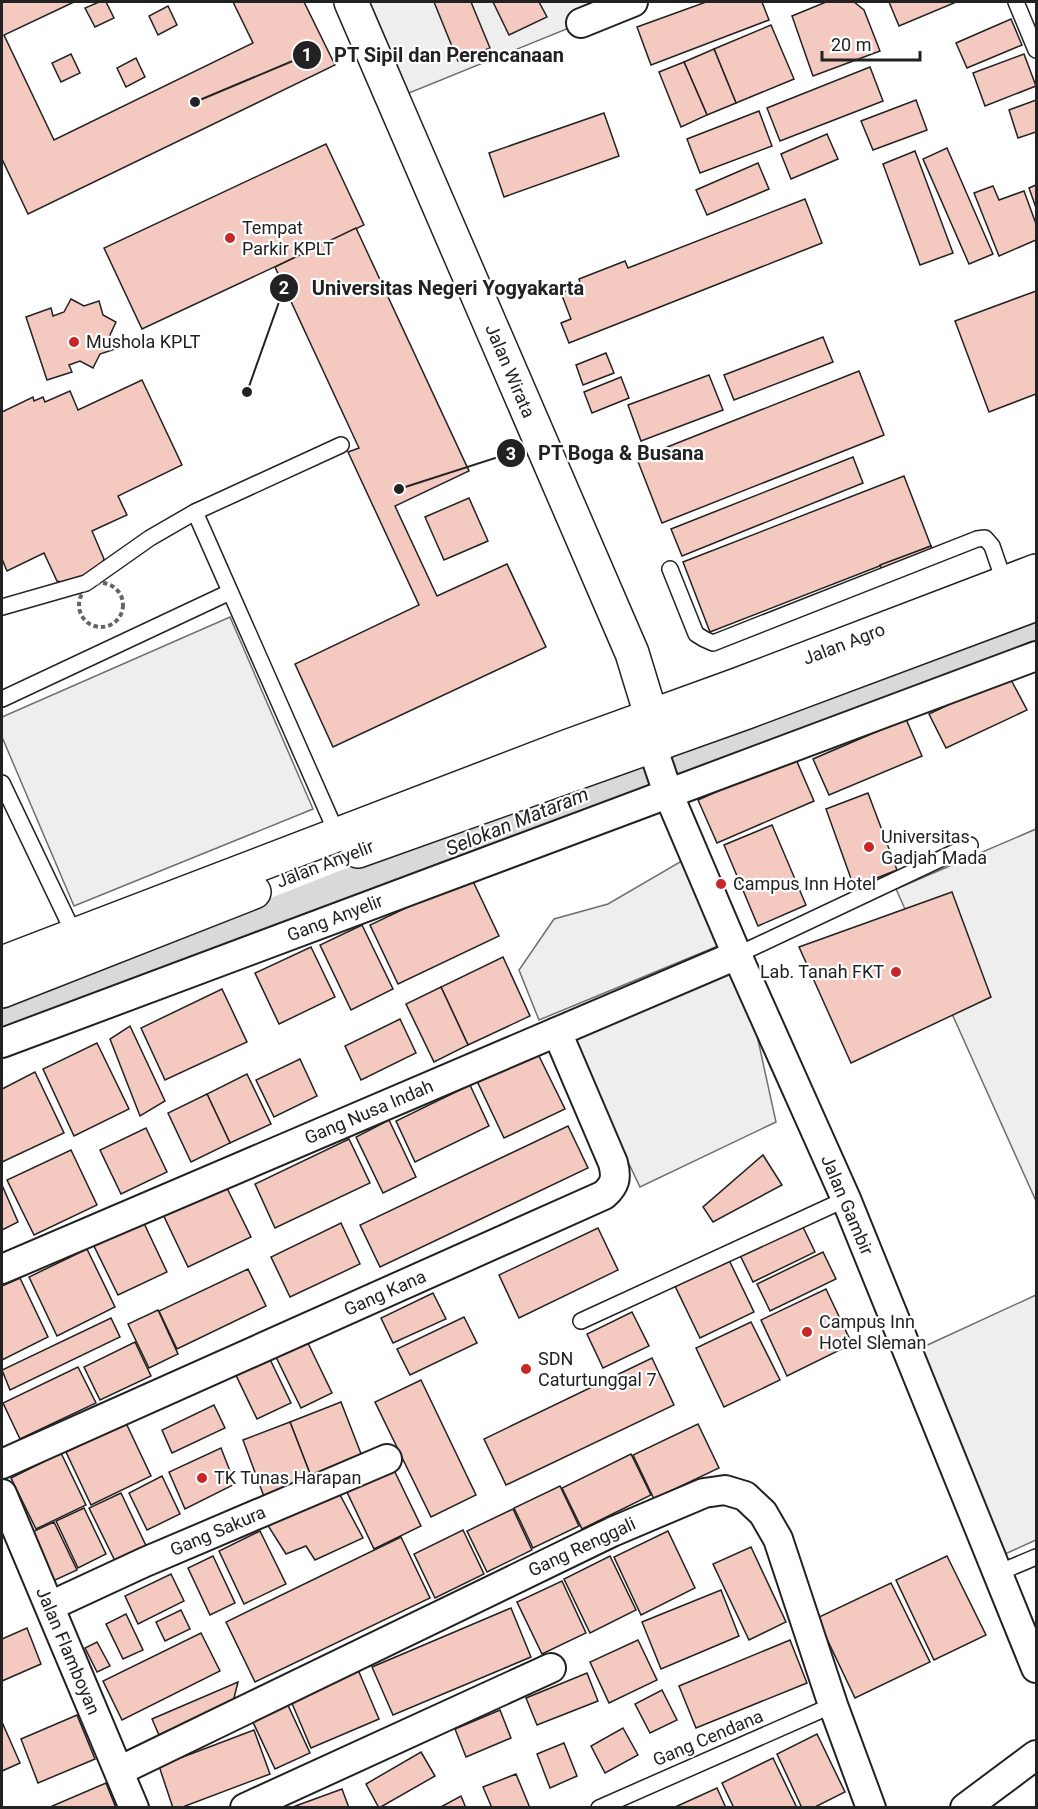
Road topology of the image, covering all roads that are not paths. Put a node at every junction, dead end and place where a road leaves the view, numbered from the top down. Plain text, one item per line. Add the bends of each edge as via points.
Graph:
1 (351, 2) edge
2 (633, 2) edge
3 (1016, 2) edge
4 (581, 23) dead end
5 (1036, 50) edge
6 (341, 445) dead end
7 (195, 512) junction
8 (670, 569) dead end
9 (1036, 571) edge
10 (1005, 584) junction
11 (230, 592) junction
12 (1036, 604) edge
13 (2, 608) edge
14 (1036, 656) edge
15 (2, 699) edge
16 (653, 739) junction
17 (2, 783) edge
18 (667, 790) junction
19 (342, 845) junction
20 (970, 845) dead end
21 (78, 948) junction
22 (736, 955) junction
23 (2, 963) edge
24 (2, 991) edge
25 (557, 1032) junction
26 (2, 1043) edge
27 (846, 1199) junction
28 (2, 1269) edge
29 (581, 1322) dead end
30 (387, 1459) dead end
31 (2, 1464) edge
32 (2, 1494) edge
33 (1036, 1557) edge
34 (998, 1573) junction
35 (50, 1606) junction
36 (551, 1668) dead end
37 (1036, 1668) edge
38 (833, 1705) junction
39 (1036, 1755) edge
40 (119, 1771) junction
41 (134, 1808) edge
42 (245, 1808) edge
43 (599, 1808) edge
44 (871, 1808) edge
45 (965, 1808) edge

1 - 16 main road, Jalan Wirata via 627,642
2 - 4 street
3 - 5 lane
6 - 7 lane
7 - 11 lane
7 - 13 lane via 86,583
8 - 10 lane via 696,634 713,643 977,539 985,538 992,546
9 - 10 main road, Jalan Agro
10 - 16 main road, Jalan Agro
11 - 15 lane
11 - 19 lane
12 - 16 main road, Jalan Agro via 747,712
14 - 18 street, Gang Anyelir
16 - 18 street, Jalan Gambir
16 - 19 main road, Jalan Anyelir
17 - 21 lane
18 - 22 street, Jalan Gambir
18 - 26 street, Gang Anyelir
19 - 21 main road, Jalan Anyelir
20 - 22 lane
21 - 23 main road, Jalan Anyelir
21 - 24 main road, Jalan Anyelir
22 - 25 street, Gang Nusa Indah
22 - 27 street, Jalan Gambir
25 - 28 street, Gang Nusa Indah
25 - 31 street, Gang Kana via 613,1163 613,1187 604,1196
27 - 29 lane
27 - 34 street, Jalan Gambir
30 - 35 street, Gang Sakura
32 - 35 street, Jalan Flamboyan
33 - 34 lane
34 - 37 street, Jalan Gambir
35 - 40 street, Jalan Flamboyan
36 - 42 street
38 - 40 street, Gang Renggali via 778,1539 763,1513 745,1496 725,1490 705,1493 612,1532
38 - 43 lane, Gang Cendana
38 - 44 street, Gang Renggali
39 - 45 street
40 - 41 street, Jalan Flamboyan

